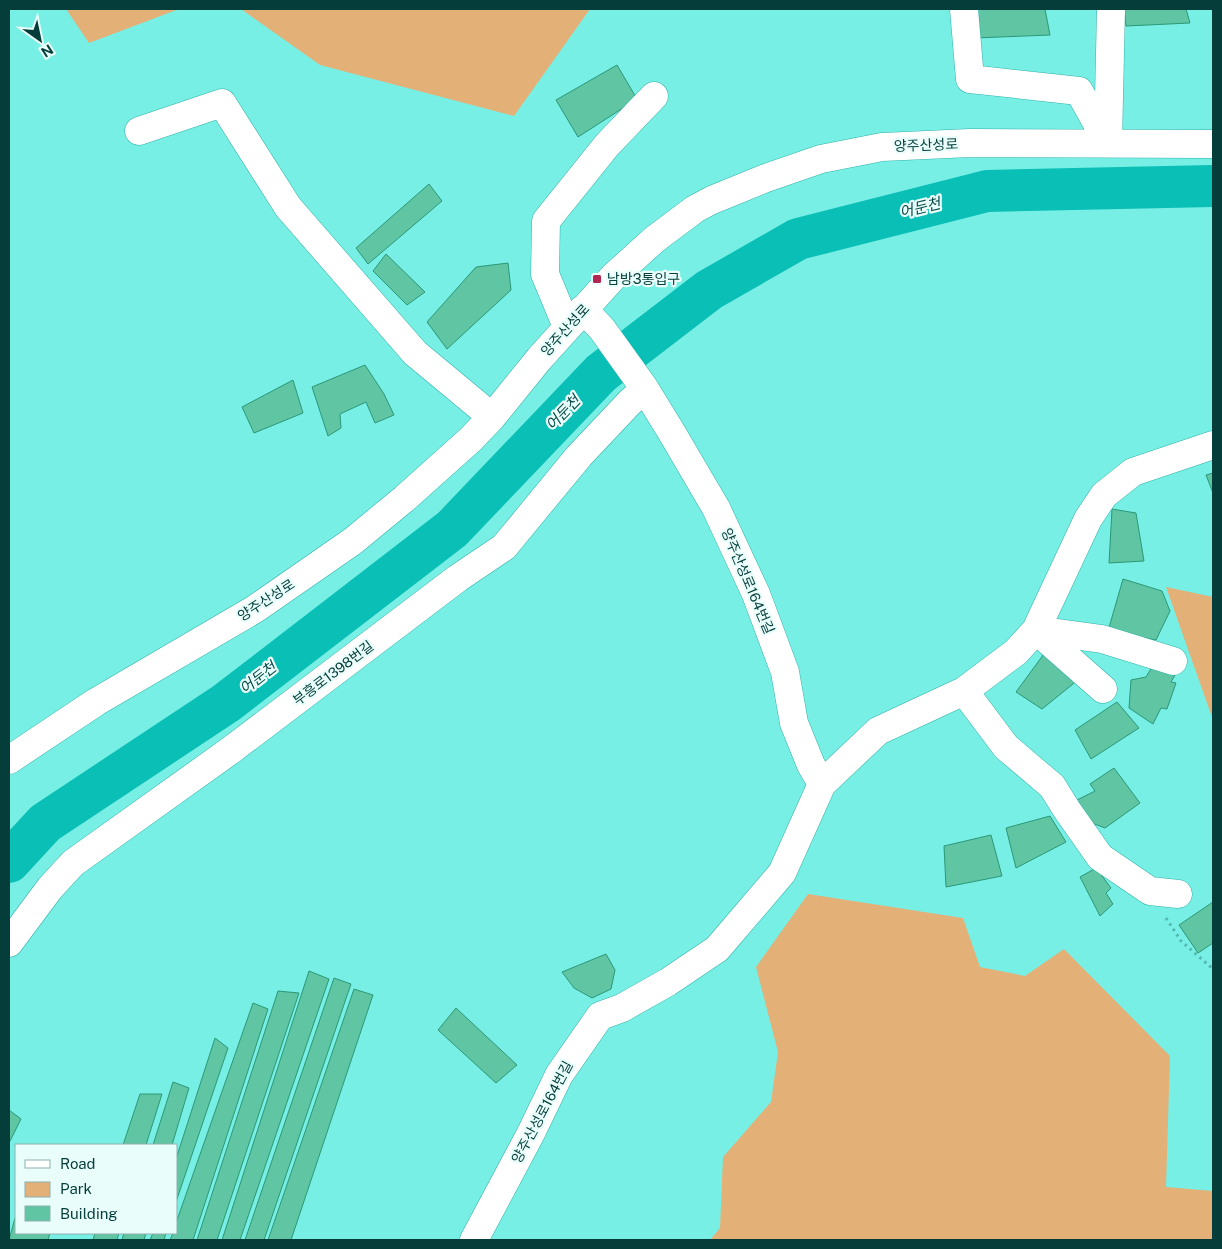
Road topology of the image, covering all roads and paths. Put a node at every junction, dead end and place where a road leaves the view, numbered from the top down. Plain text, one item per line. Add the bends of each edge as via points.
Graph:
1 (964, 9) edge
2 (1111, 9) edge
3 (654, 96) dead end
4 (139, 131) dead end
5 (1108, 144) junction
6 (1213, 144) edge
7 (575, 318) junction
8 (645, 389) junction
9 (492, 417) junction
10 (1213, 445) edge
11 (1036, 630) junction
12 (1173, 661) dead end
13 (1103, 689) dead end
14 (964, 691) junction
15 (9, 760) edge
16 (822, 784) junction
17 (1150, 892) junction
18 (1178, 894) dead end
19 (9, 943) edge
20 (1213, 969) edge
21 (474, 1240) edge

1 - 5 street via 970,79 1079,92
2 - 5 street
3 - 7 street via 607,145 546,221 545,274
4 - 9 street via 222,102 288,207 415,353
5 - 6 street, 양주산성로
5 - 7 street, 양주산성로 via 970,143 882,147 821,159 712,200 696,210 637,255
7 - 8 street, 양주산성로164번길 via 602,329
7 - 9 street, 양주산성로
8 - 16 street, 양주산성로164번길 via 716,508 756,594 785,672 794,723
8 - 19 street, 부흥로1398번길 via 578,456 504,547 73,863
9 - 15 street, 양주산성로 via 449,460 353,542 255,610 96,702
10 - 11 street, 양주산성로164번길 via 1133,472 1104,494 1088,519
11 - 12 street via 1102,639
11 - 13 street
11 - 14 street, 양주산성로164번길 via 1016,652
14 - 16 street, 양주산성로164번길 via 878,731
14 - 17 street via 1006,747 1052,786 1100,857
16 - 21 street, 양주산성로164번길 via 782,874 717,949 668,982 622,1008 600,1016 559,1075
17 - 18 street
17 - 20 path via 1181,942

